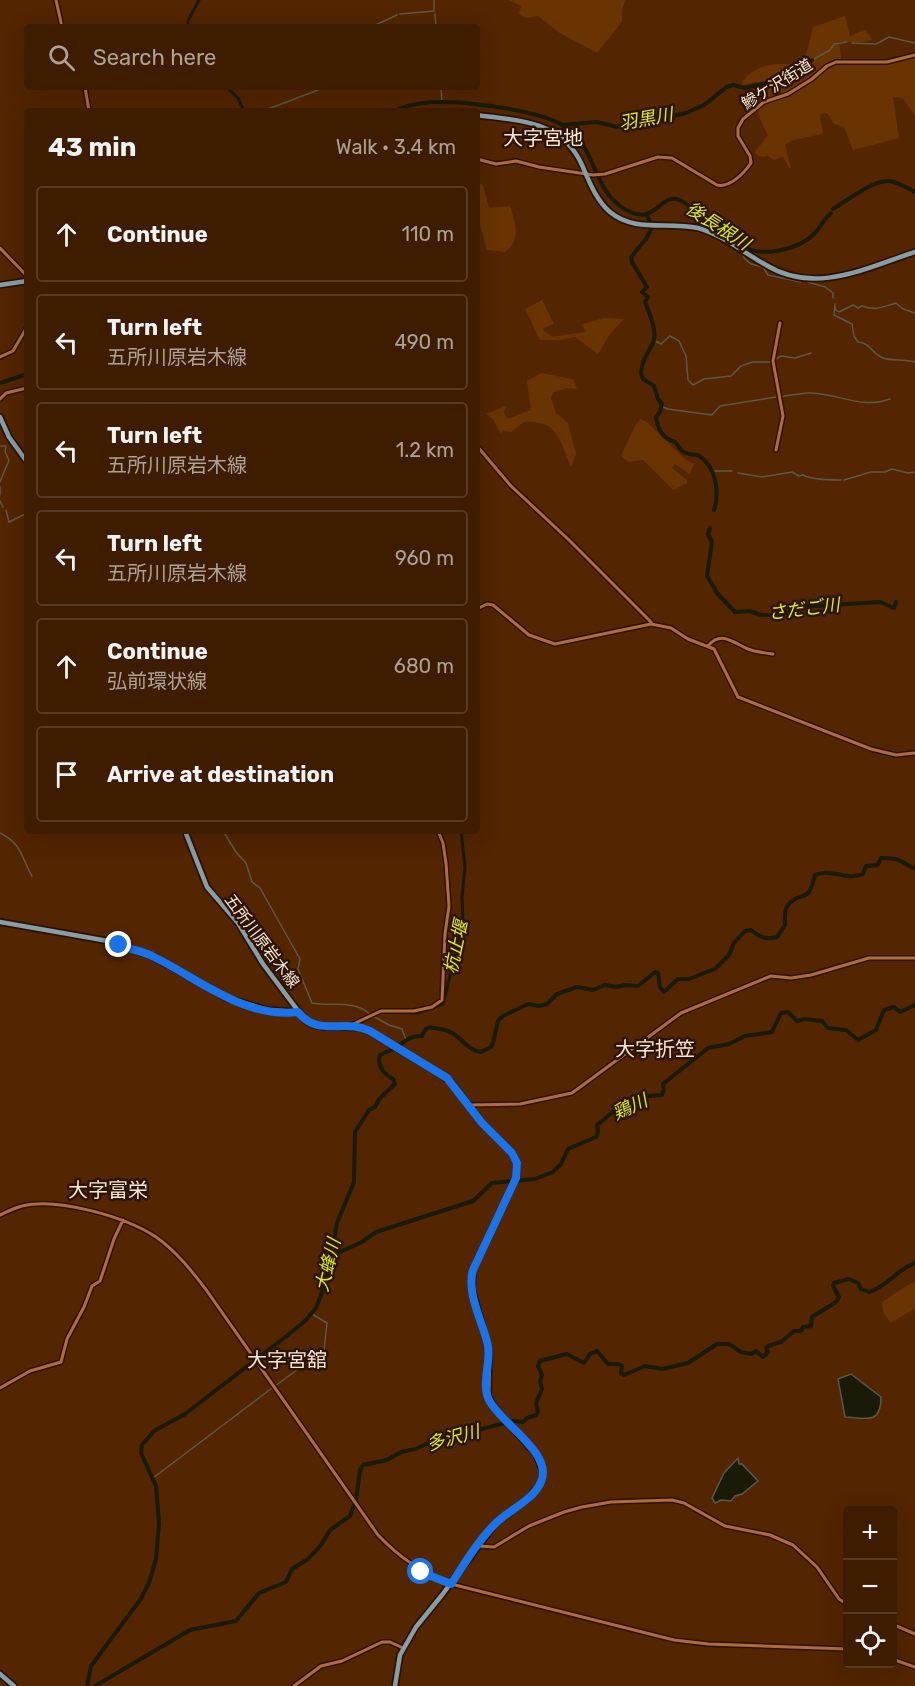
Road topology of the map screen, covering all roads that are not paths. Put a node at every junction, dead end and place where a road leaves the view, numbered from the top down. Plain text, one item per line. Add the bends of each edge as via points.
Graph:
1 (56, 0) edge
2 (61, 24) edge
3 (915, 55) edge
4 (86, 90) edge
5 (88, 108) edge
6 (480, 115) edge
7 (480, 160) edge
8 (586, 175) junction
9 (0, 248) edge
10 (915, 252) edge
11 (24, 273) edge
12 (24, 281) edge
13 (0, 285) edge
14 (780, 322) dead end
15 (24, 332) edge
16 (0, 357) edge
17 (24, 388) edge
18 (0, 399) edge
19 (0, 417) edge
20 (480, 450) edge
21 (776, 450) dead end
22 (24, 458) edge
23 (480, 608) edge
24 (651, 622) dead end
25 (708, 646) junction
26 (773, 654) dead end
27 (915, 753) edge
28 (186, 834) edge
29 (439, 834) edge
30 (0, 922) edge
31 (915, 958) edge
32 (298, 1012) junction
33 (348, 1026) junction
34 (469, 1105) junction
35 (0, 1215) edge
36 (123, 1220) junction
37 (0, 1388) edge
38 (478, 1546) junction
39 (451, 1584) junction
40 (843, 1602) edge
41 (897, 1626) edge
42 (915, 1634) edge
43 (403, 1648) junction
44 (843, 1649) edge
45 (897, 1661) edge
46 (915, 1667) edge
47 (0, 1674) edge
48 (14, 1686) edge
49 (294, 1686) edge
50 (395, 1686) edge

1 - 2 street
3 - 8 street, 鰺ケ沢街道 via 887,62 833,63 788,94 764,102 739,125 738,136 752,160 726,186 717,185 667,156 600,175
4 - 5 street
6 - 8 main road via 533,124 554,132 575,152
7 - 8 street, 鰺ケ沢街道 via 496,164 516,161
8 - 10 main road via 609,211 628,222 686,226 710,232 768,267 793,277 817,280 849,274
9 - 11 street
12 - 13 main road
14 - 21 street via 773,361 783,417
15 - 16 street via 13,351
17 - 18 street
19 - 22 main road
20 - 24 street via 511,486
23 - 25 street via 493,605 529,635 555,644 651,624 671,628
25 - 26 street via 721,638
25 - 27 street via 714,649 738,697 872,749 896,755
28 - 32 main road, 五所川原岩木線 via 207,887 238,923
29 - 33 street via 449,906 442,1000 414,1011 381,1011
30 - 32 main road via 108,941 152,956 227,998 267,1010
31 - 34 street via 869,958 811,975 771,976 681,1013 572,1093 520,1104
32 - 33 main road, 五所川原岩木線 via 312,1024
33 - 34 main road, 五所川原岩木線 via 366,1029 447,1078
34 - 38 main road, 五所川原岩木線 via 517,1163 515,1181 471,1279 489,1350 487,1393 491,1403 536,1454 543,1472 542,1480 528,1499 497,1522
35 - 36 street via 33,1204 98,1212
36 - 37 street via 100,1281 92,1286 67,1339 62,1362 30,1371
36 - 39 street via 157,1238 185,1263 394,1553 421,1572
38 - 39 main road, 五所川原岩木線
38 - 40 street via 494,1547 529,1526 582,1507 672,1500 725,1526 770,1535 793,1545 817,1567
39 - 43 main road, 五所川原岩木線
39 - 44 street via 674,1640
41 - 42 street
43 - 49 street via 382,1642 342,1661 321,1666
43 - 50 main road, 五所川原岩木線
45 - 46 street
47 - 48 main road

